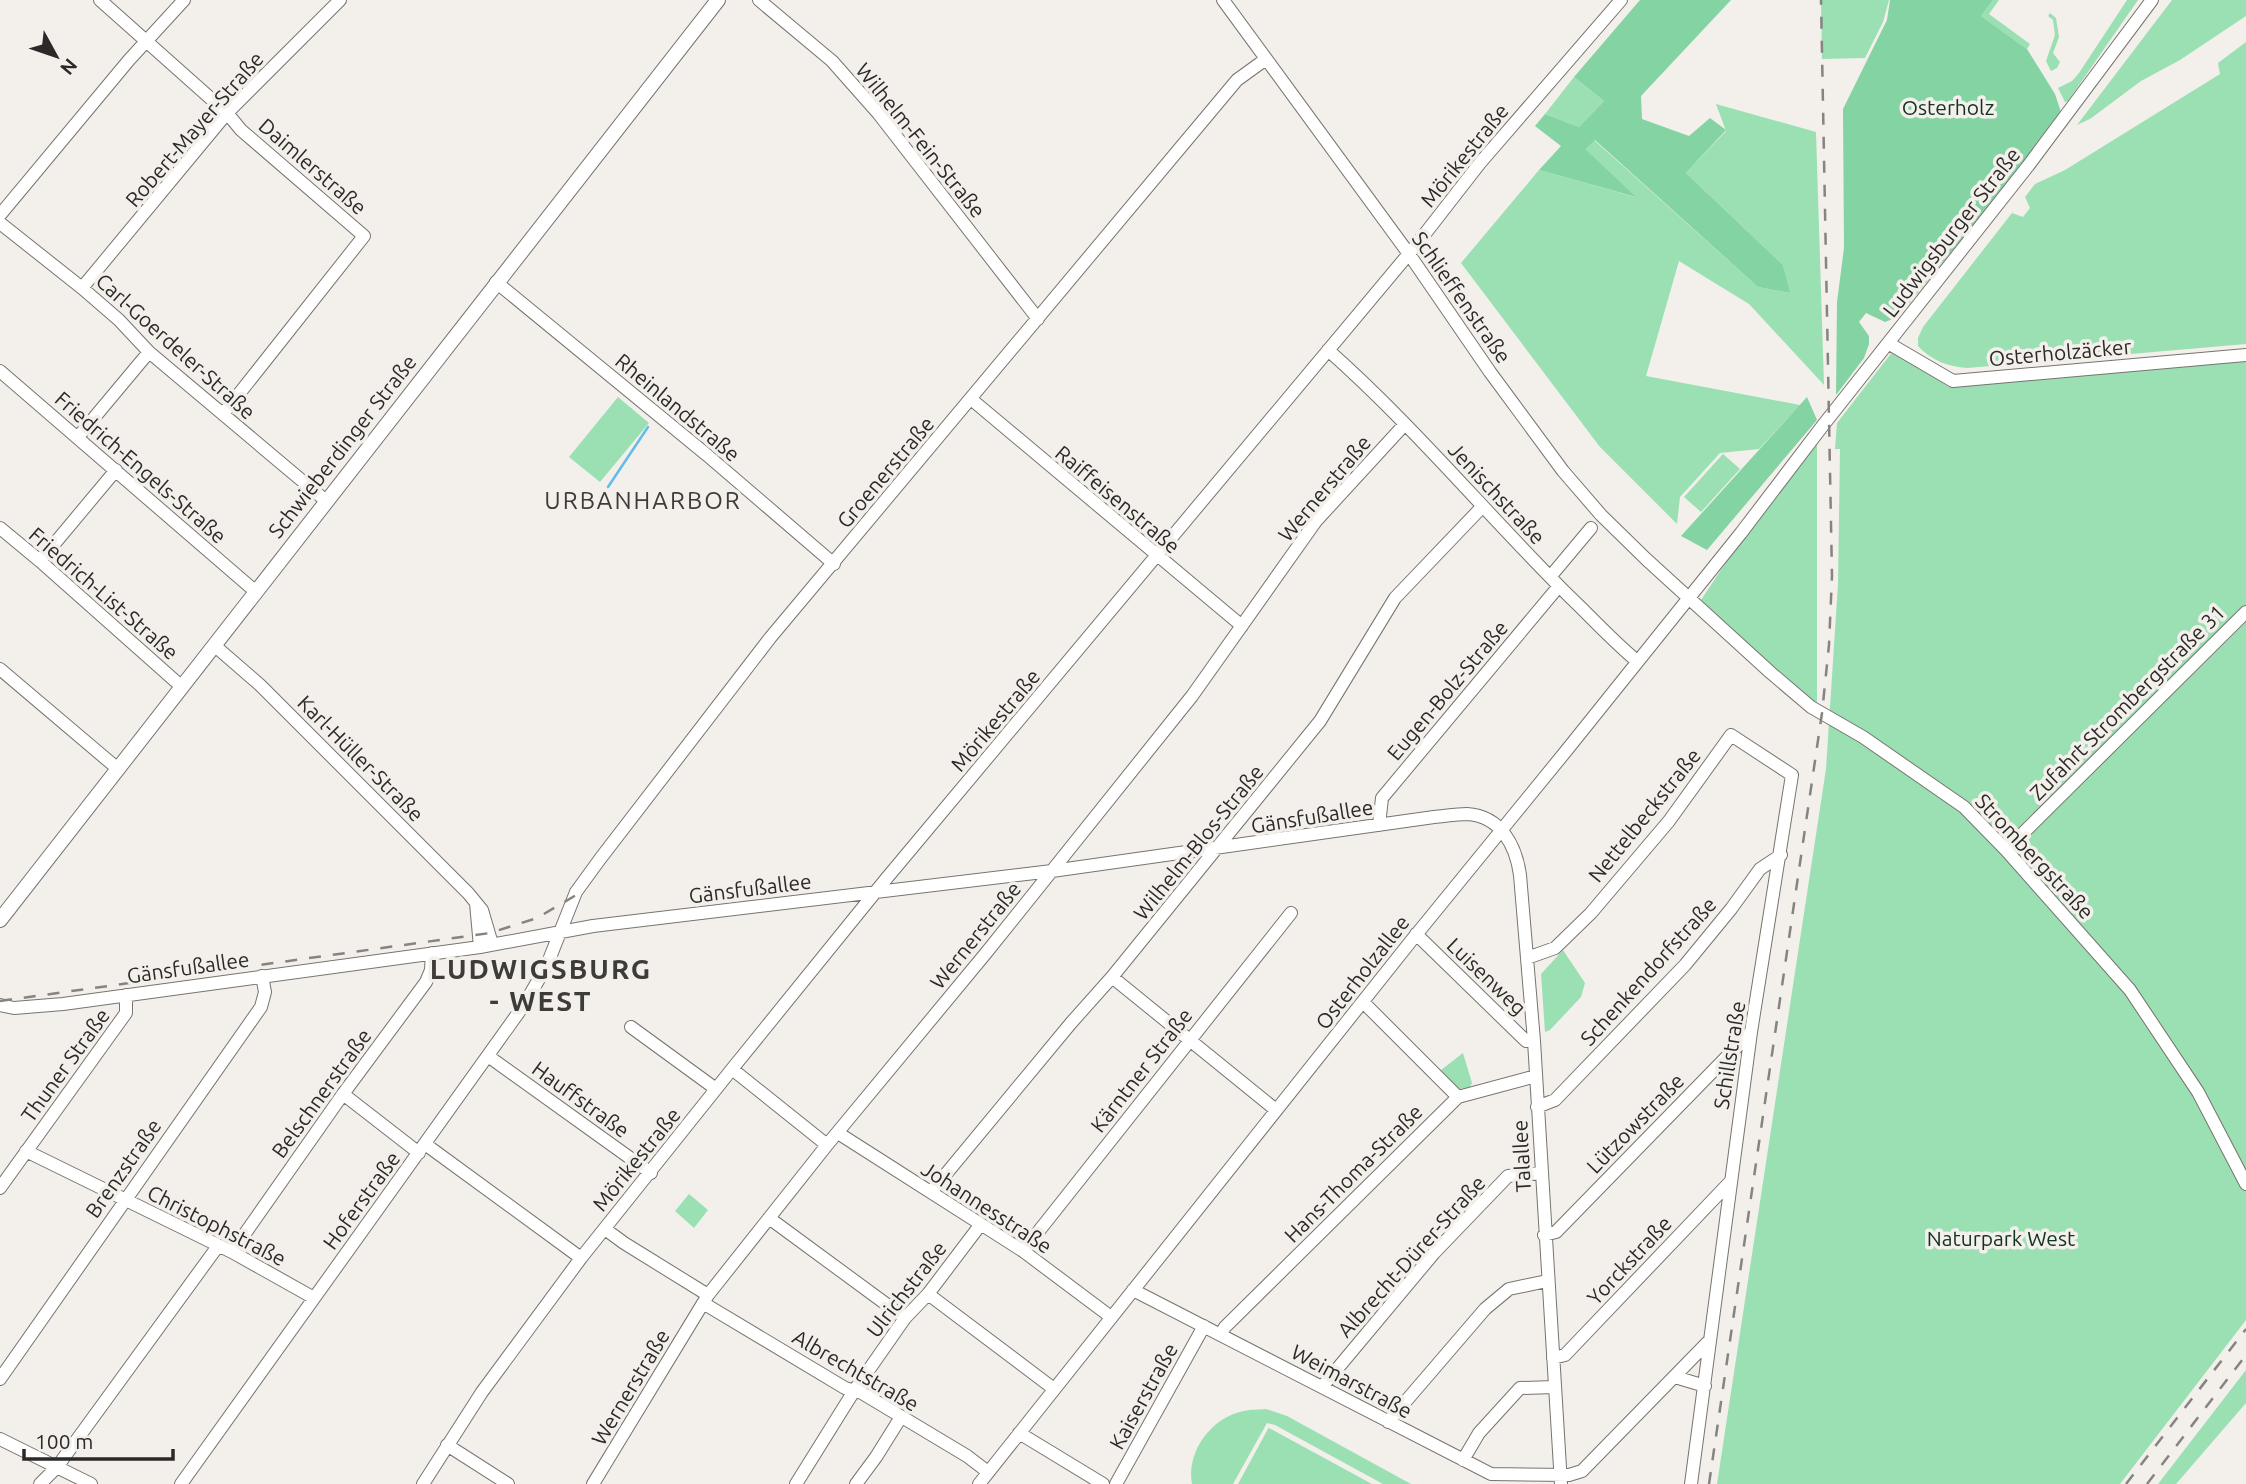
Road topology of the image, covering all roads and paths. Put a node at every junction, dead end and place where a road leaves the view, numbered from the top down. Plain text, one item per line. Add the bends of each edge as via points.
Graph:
1 (100, 0) edge
2 (184, 0) edge
3 (340, 0) edge
4 (718, 0) edge
5 (758, 0) edge
6 (1223, 0) edge
7 (1621, 0) edge
8 (2152, 0) edge
9 (145, 42) junction
10 (1266, 59) junction
11 (227, 113) junction
12 (0, 215) edge
13 (0, 222) edge
14 (1409, 254) junction
15 (496, 282) junction
16 (82, 288) junction
17 (1038, 319) junction
18 (1888, 343) junction
19 (1328, 350) junction
20 (149, 352) junction
21 (2246, 355) edge
22 (0, 371) edge
23 (971, 399) junction
24 (223, 414) junction
25 (1405, 424) junction
26 (78, 436) junction
27 (116, 470) junction
28 (1777, 486) joint
29 (325, 500) junction
30 (1482, 508) junction
31 (0, 528) edge
32 (1591, 528) dead end
33 (1157, 557) junction
34 (40, 561) junction
35 (834, 564) junction
36 (1554, 581) junction
37 (256, 592) junction
38 (1688, 598) junction
39 (2246, 612) edge
40 (1242, 626) junction
41 (215, 646) junction
42 (1637, 661) junction
43 (0, 669) edge
44 (182, 687) junction
45 (118, 769) junction
46 (1791, 775) joint
47 (1379, 825) junction
48 (1502, 830) junction
49 (1217, 849) junction
50 (2006, 850) junction
51 (1781, 855) junction
52 (1052, 871) junction
53 (877, 891) junction
54 (1291, 913) dead end
55 (0, 919) edge
56 (561, 931) junction
57 (1416, 934) junction
58 (486, 946) junction
59 (432, 953) junction
60 (1527, 958) junction
61 (262, 976) junction
62 (1112, 977) junction
63 (127, 995) junction
64 (1363, 1002) junction
65 (0, 1004) edge
66 (631, 1027) dead end
67 (1751, 1032) junction
68 (1189, 1039) junction
69 (1534, 1041) junction
70 (488, 1056) junction
71 (732, 1069) junction
72 (1536, 1076) junction
73 (716, 1089) junction
74 (344, 1094) junction
75 (1458, 1097) junction
76 (1537, 1107) junction
77 (1276, 1111) junction
78 (838, 1133) junction
79 (827, 1145) junction
80 (422, 1148) junction
81 (26, 1151) junction
82 (651, 1173) junction
83 (1541, 1173) junction
84 (1730, 1181) junction
85 (2246, 1185) edge
86 (0, 1188) edge
87 (931, 1192) junction
88 (124, 1199) junction
89 (769, 1218) junction
90 (981, 1224) junction
91 (605, 1228) junction
92 (1544, 1235) junction
93 (218, 1246) junction
94 (1023, 1251) junction
95 (232, 1252) junction
96 (582, 1258) junction
97 (1547, 1281) junction
98 (1133, 1290) junction
99 (928, 1294) junction
100 (314, 1298) junction
101 (706, 1299) junction
102 (1111, 1317) junction
103 (905, 1318) junction
104 (1204, 1326) junction
105 (1221, 1334) junction
106 (1709, 1341) junction
107 (1553, 1358) junction
108 (1675, 1377) junction
109 (0, 1379) edge
110 (1705, 1386) junction
111 (1322, 1387) junction
112 (1555, 1387) junction
113 (1054, 1389) junction
114 (854, 1391) junction
115 (901, 1417) junction
116 (1388, 1422) junction
117 (1019, 1433) junction
118 (0, 1438) edge
119 (447, 1446) junction
120 (1463, 1460) junction
121 (57, 1467) junction
122 (988, 1472) junction
123 (1489, 1479) edge
124 (1561, 1479) edge
125 (40, 1484) edge
126 (91, 1484) edge
127 (181, 1484) edge
128 (423, 1484) edge
129 (508, 1484) edge
130 (593, 1484) edge
131 (796, 1484) edge
132 (856, 1484) edge
133 (979, 1484) edge
134 (1102, 1484) edge
135 (1116, 1484) edge
136 (1691, 1484) edge

1 - 9 street, Daimlerstraße
2 - 9 street
3 - 11 street, Robert-Mayer-Straße
4 - 15 main road, Schwieberdinger Straße
5 - 17 street, Wilhelm-Fein-Straße via 832,61 878,113
6 - 10 street, Schlieffenstraße
7 - 14 street, Mörikestraße via 1480,163
8 - 18 street, Ludwigsburger Straße
9 - 11 street, Daimlerstraße
9 - 12 street
10 - 14 street, Schlieffenstraße
10 - 17 street, Groenerstraße via 1237,80
11 - 16 street, Robert-Mayer-Straße
11 - 24 street, Daimlerstraße via 364,236
13 - 16 street, Carl-Goerdeler-Straße
14 - 19 street, Mörikestraße
14 - 38 street, Schlieffenstraße via 1563,471 1601,515
15 - 29 main road, Schwieberdinger Straße
15 - 35 street, Rheinlandstraße
16 - 20 street, Carl-Goerdeler-Straße
17 - 23 street, Groenerstraße
18 - 21 street, Osterholzäcker via 1953,381
18 - 28 street, Ludwigsburger Straße
19 - 25 street, Jenischstraße
19 - 33 street, Mörikestraße
20 - 24 street, Carl-Goerdeler-Straße
20 - 26 street
22 - 26 street, Friedrich-Engels-Straße
23 - 33 street, Raiffeisenstraße
23 - 35 street, Groenerstraße
24 - 29 street, Carl-Goerdeler-Straße
25 - 30 street, Jenischstraße
25 - 40 street, Wernerstraße via 1316,521
26 - 27 street, Friedrich-Engels-Straße
27 - 34 street
27 - 37 street, Friedrich-Engels-Straße
28 - 38 street, Osterholzallee
29 - 37 main road, Schwieberdinger Straße
30 - 36 street, Jenischstraße
30 - 49 street, Wilhelm-Blos-Straße via 1395,597 1320,721
31 - 34 street, Friedrich-List-Straße
32 - 36 street, Eugen-Bolz-Straße
33 - 40 street, Raiffeisenstraße
33 - 53 street, Mörikestraße
34 - 44 street, Friedrich-List-Straße
35 - 56 street, Groenerstraße via 770,638 600,859 576,892
36 - 42 street, Jenischstraße
36 - 47 street, Eugen-Bolz-Straße via 1382,799
37 - 41 main road, Schwieberdinger Straße
38 - 42 street, Osterholzallee
38 - 50 street, Strombergstraße via 1811,707 1964,807
39 - 50 street, Zufahrt Strombergstraße 31
40 - 52 street, Wernerstraße
41 - 44 main road, Schwieberdinger Straße
41 - 58 street, Karl-Hüller-Straße via 289,713 476,902
42 - 48 street, Osterholzallee
43 - 45 street
44 - 45 main road, Schwieberdinger Straße
45 - 55 main road, Schwieberdinger Straße
46 - 51 street, Schillstraße
46 - 60 street, Nettelbeckstraße via 1731,735 1669,821 1591,913 1555,948
47 - 48 street, Gänsfußallee via 1468,814
47 - 49 street, Gänsfußallee
48 - 57 street, Osterholzallee
48 - 60 street, Talallee via 1518,862
49 - 52 street, Gänsfußallee
49 - 62 street, Wilhelm-Blos-Straße
50 - 85 street, Strombergstraße via 2130,990 2198,1092
51 - 67 street, Schillstraße
51 - 76 street, Schenkendorfstraße via 1760,869 1685,965 1555,1100
52 - 53 street, Gänsfußallee
52 - 78 street, Wernerstraße
53 - 56 street, Gänsfußallee
53 - 71 street, Mörikestraße
54 - 68 street, Kärntner Straße
56 - 58 street, Gänsfußallee
56 - 70 street, Hoferstraße via 524,1005
57 - 64 street, Osterholzallee
57 - 69 street, Luisenweg via 1526,1041
58 - 59 street, Gänsfußallee
59 - 61 street, Gänsfußallee
59 - 74 street, Belschnerstraße via 426,982
60 - 69 street, Talallee
61 - 63 street, Gänsfußallee
61 - 88 street, Brenzstraße via 265,992 261,1007
62 - 68 street
62 - 87 street, Wilhelm-Blos-Straße
63 - 65 street, Gänsfußallee via 27,1007
63 - 81 street, Thuner Straße via 126,1013
64 - 75 street
64 - 77 street, Osterholzallee
66 - 73 street
67 - 84 street, Schillstraße
67 - 92 street, Lützowstraße via 1556,1232
68 - 77 street
68 - 94 street, Kärntner Straße
69 - 72 street, Talallee
70 - 80 street, Hoferstraße
70 - 82 street, Hauffstraße
71 - 73 street, Mörikestraße
71 - 79 street
72 - 75 street, Hans-Thoma-Straße
72 - 76 street, Talallee
73 - 82 street, Mörikestraße
74 - 80 street
74 - 95 street, Belschnerstraße
75 - 105 street, Hans-Thoma-Straße
76 - 83 street, Talallee
77 - 98 street, Osterholzallee
78 - 79 street, Wernerstraße
78 - 87 street, Johannesstraße
79 - 89 street, Wernerstraße
80 - 96 street
80 - 100 street, Hoferstraße
81 - 86 street, Thuner Straße
81 - 88 street, Christophstraße
82 - 91 street, Mörikestraße
83 - 92 street, Talallee
83 - 111 street, Albrecht-Dürer-Straße via 1508,1176 1434,1253
84 - 106 street, Schillstraße
84 - 107 street, Yorckstraße via 1565,1355
87 - 90 street, Johannesstraße
88 - 93 street, Christophstraße
88 - 109 street, Brenzstraße
89 - 101 street, Wernerstraße
89 - 103 street
90 - 94 street, Johannesstraße
90 - 99 street, Ulrichstraße
91 - 96 street, Mörikestraße
91 - 101 street, Albrechtstraße
92 - 97 street, Talallee
93 - 95 street, Christophstraße
93 - 121 street
94 - 102 street, Johannesstraße
95 - 100 street, Christophstraße
96 - 119 street, Mörikestraße
97 - 107 street, Talallee
97 - 116 street via 1509,1289 1485,1309
98 - 102 street, Osterholzallee
98 - 104 street, Weimarstraße
99 - 103 street, Ulrichstraße
99 - 113 street
100 - 127 street, Hoferstraße
101 - 114 street, Albrechtstraße
101 - 130 street, Wernerstraße
102 - 113 street, Osterholzallee
103 - 114 street, Ulrichstraße
104 - 105 street, Weimarstraße
104 - 135 street, Kaiserstraße
105 - 111 street, Weimarstraße
106 - 108 street
106 - 110 street, Schillstraße
107 - 112 street, Talallee
108 - 110 street
108 - 124 street via 1582,1471
110 - 136 street, Schillstraße
111 - 116 street, Weimarstraße
112 - 120 street via 1520,1388 1479,1433
112 - 124 street, Talallee
113 - 117 street, Osterholzallee
114 - 115 street, Albrechtstraße
114 - 131 street, Ulrichstraße
115 - 122 street, Albrechtstraße
115 - 132 street
116 - 120 street, Weimarstraße
117 - 122 street, Osterholzallee
117 - 134 street
118 - 121 street
119 - 128 street, Mörikestraße
119 - 129 street
120 - 123 street, Weimarstraße
121 - 125 street
121 - 126 street
122 - 133 street, Osterholzallee
123 - 124 street, Weimarstraße

